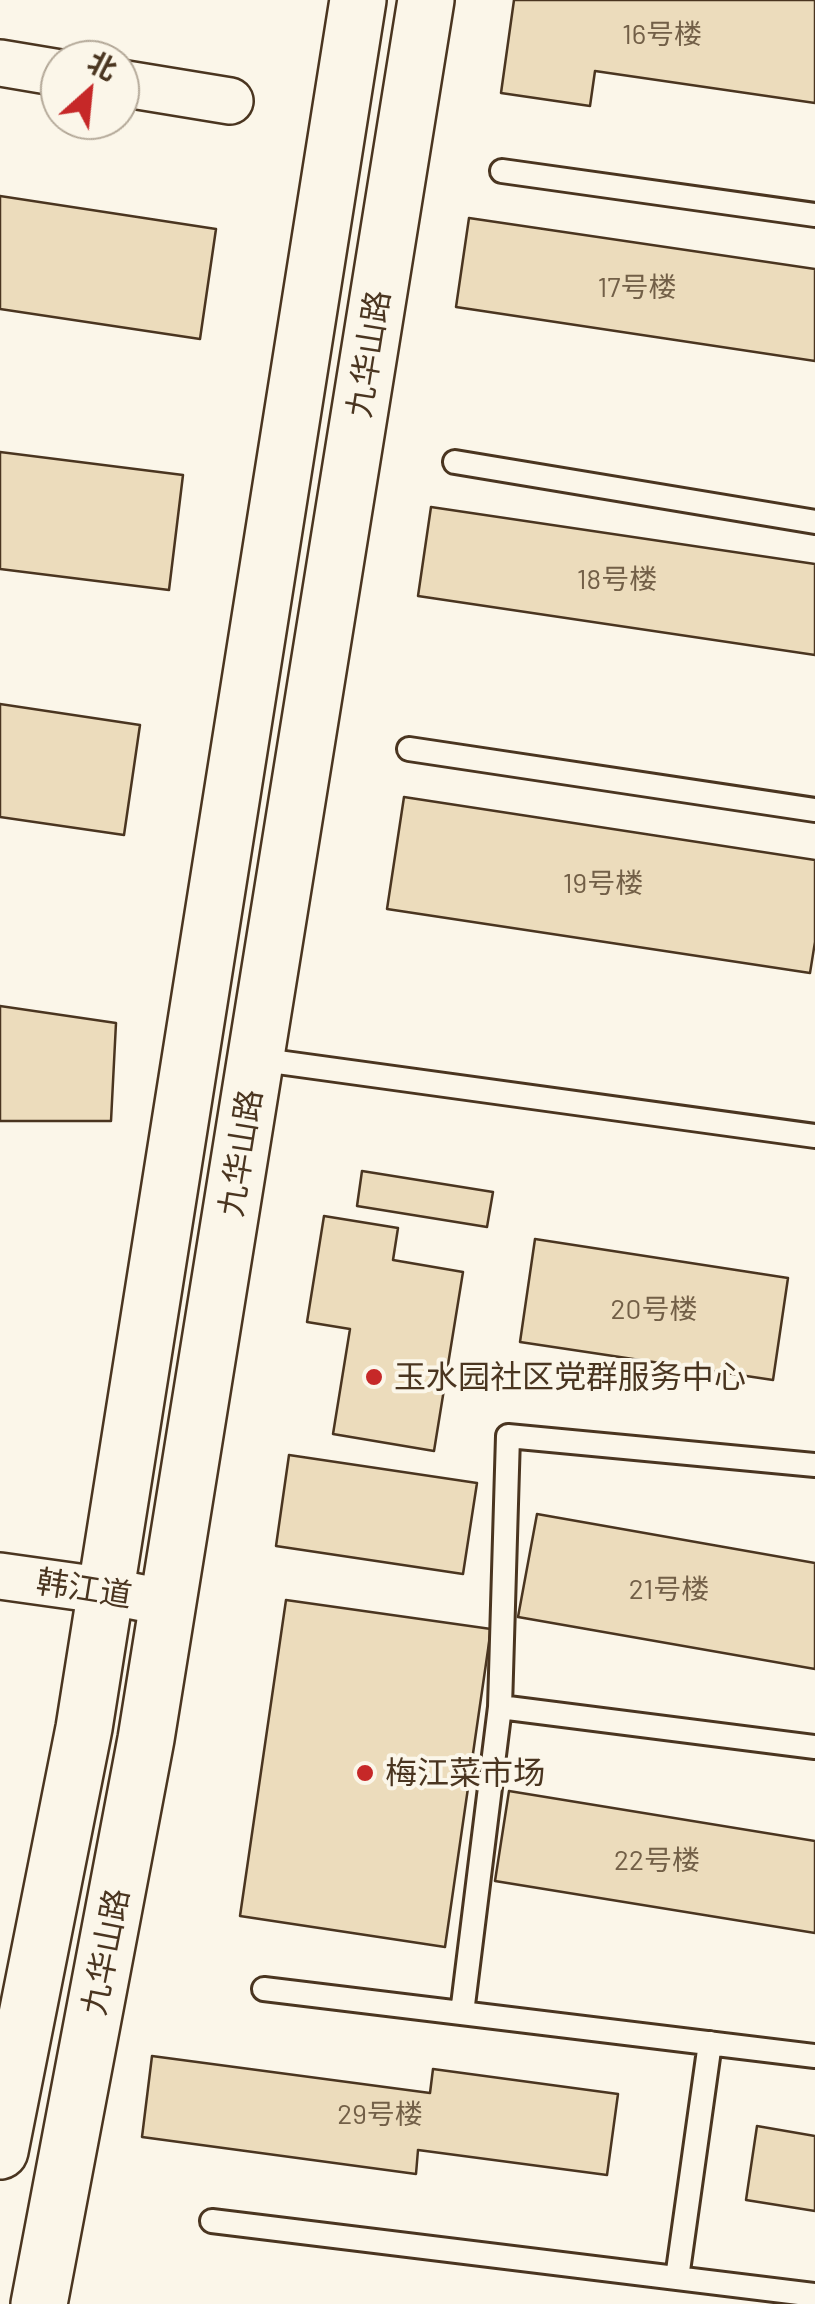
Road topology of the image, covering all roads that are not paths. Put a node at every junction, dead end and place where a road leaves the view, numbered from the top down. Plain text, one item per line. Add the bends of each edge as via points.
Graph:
1 (358, 0) edge
2 (426, 0) edge
3 (0, 63) edge
4 (40, 70) edge
5 (140, 86) edge
6 (230, 101) dead end
7 (502, 171) dead end
8 (815, 215) edge
9 (455, 462) dead end
10 (815, 522) edge
11 (409, 749) dead end
12 (815, 810) edge
13 (256, 1060) junction
14 (815, 1136) edge
15 (815, 1466) edge
16 (0, 1576) edge
17 (107, 1591) junction
18 (168, 1603) junction
19 (500, 1707) junction
20 (815, 1747) edge
21 (264, 1989) dead end
22 (462, 2014) junction
23 (710, 2043) junction
24 (815, 2056) edge
25 (0, 2151) edge
26 (212, 2221) dead end
27 (678, 2278) junction
28 (815, 2295) edge
29 (39, 2304) edge

1 - 17 street, 九华山路
2 - 13 street, 九华山路
3 - 4 street
5 - 6 street
7 - 8 lane
9 - 10 lane
11 - 12 lane
13 - 14 lane
13 - 18 street, 九华山路
15 - 19 lane via 508,1436
16 - 17 street, 韩江道
17 - 18 street, 韩江道
17 - 25 street, 九华山路
18 - 29 street, 九华山路
19 - 20 lane
19 - 22 lane
21 - 22 lane
22 - 23 lane
23 - 24 lane
23 - 27 lane
26 - 27 lane
27 - 28 lane

